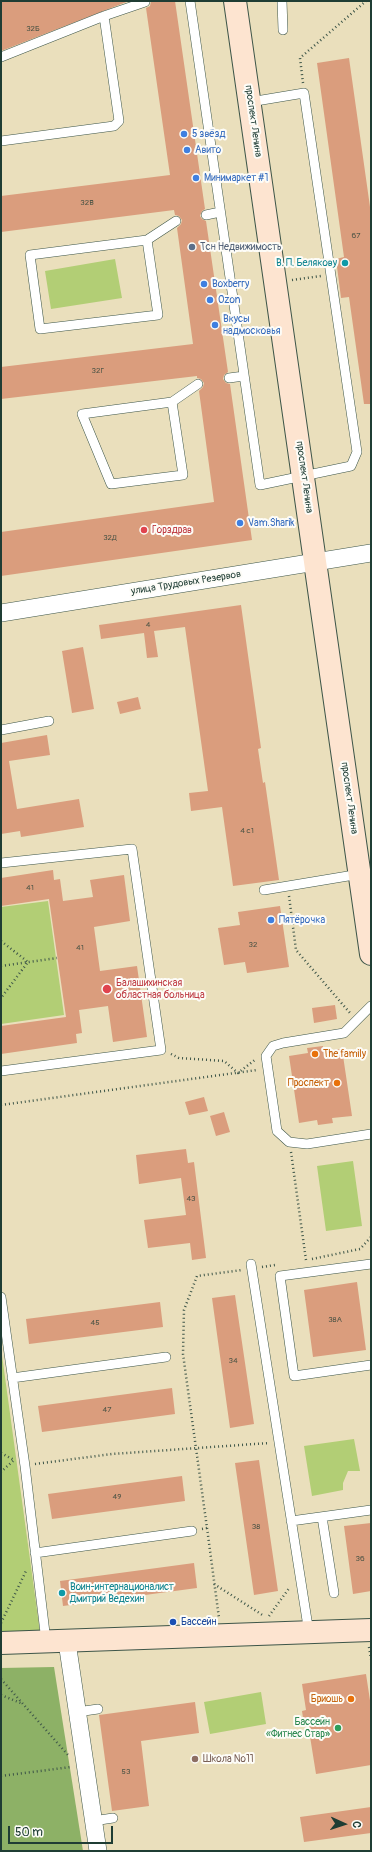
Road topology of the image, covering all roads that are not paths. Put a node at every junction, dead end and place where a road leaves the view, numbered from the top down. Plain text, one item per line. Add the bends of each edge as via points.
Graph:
1 (190, 1) edge
2 (235, 1) edge
3 (282, 1) edge
4 (145, 2) edge
5 (104, 16) junction
6 (283, 30) dead end
7 (1, 57) edge
8 (250, 102) junction
9 (1, 140) edge
10 (220, 212) junction
11 (206, 215) dead end
12 (176, 221) dead end
13 (147, 240) junction
14 (244, 376) junction
15 (229, 378) dead end
16 (198, 384) dead end
17 (172, 402) junction
18 (304, 475) junction
19 (371, 553) edge
20 (316, 561) junction
21 (1, 613) edge
22 (49, 721) dead end
23 (1, 730) edge
24 (1, 863) edge
25 (360, 874) junction
26 (264, 890) dead end
27 (371, 954) edge
28 (371, 1006) edge
29 (1, 1071) edge
30 (371, 1134) edge
31 (251, 1264) dead end
32 (371, 1264) edge
33 (1, 1298) edge
34 (166, 1357) dead end
35 (371, 1365) edge
36 (12, 1378) junction
37 (371, 1510) edge
38 (322, 1517) junction
39 (291, 1521) junction
40 (192, 1531) road end
41 (35, 1553) junction
42 (334, 1593) dead end
43 (371, 1630) edge
44 (309, 1633) junction
45 (57, 1642) junction
46 (1, 1643) edge
47 (98, 1709) dead end
48 (77, 1712) junction
49 (113, 1818) dead end
50 (93, 1821) junction
51 (98, 1851) edge

1 - 10 lane
2 - 8 main road, проспект Ленина
3 - 6 lane
4 - 5 lane
5 - 7 lane
5 - 9 lane via 119,122 114,126
8 - 18 main road, проспект Ленина
8 - 18 lane via 304,93 357,452 351,466
10 - 11 lane
10 - 14 lane
12 - 13 lane
13 - 13 lane via 30,255 40,329 158,315
14 - 15 lane
14 - 18 lane via 260,486
16 - 17 lane
17 - 17 lane via 82,414 111,484 183,474
18 - 20 main road, проспект Ленина
19 - 20 street, улица Трудовых Резервов
20 - 21 street, улица Трудовых Резервов
20 - 25 main road, проспект Ленина
22 - 23 lane
24 - 29 lane via 132,850 161,1050
25 - 26 lane
25 - 27 main road, проспект Ленина
28 - 30 lane via 344,1033 273,1046 266,1056 277,1131 289,1142 307,1144
31 - 39 lane
32 - 35 lane via 280,1276 294,1376
33 - 36 lane
34 - 36 lane
36 - 41 lane
37 - 38 lane
38 - 39 lane
38 - 42 lane
39 - 44 lane
40 - 41 lane
41 - 45 lane
43 - 44 main road
44 - 45 main road
45 - 46 main road
45 - 48 street
47 - 48 lane
48 - 50 street
49 - 50 lane
50 - 51 street

